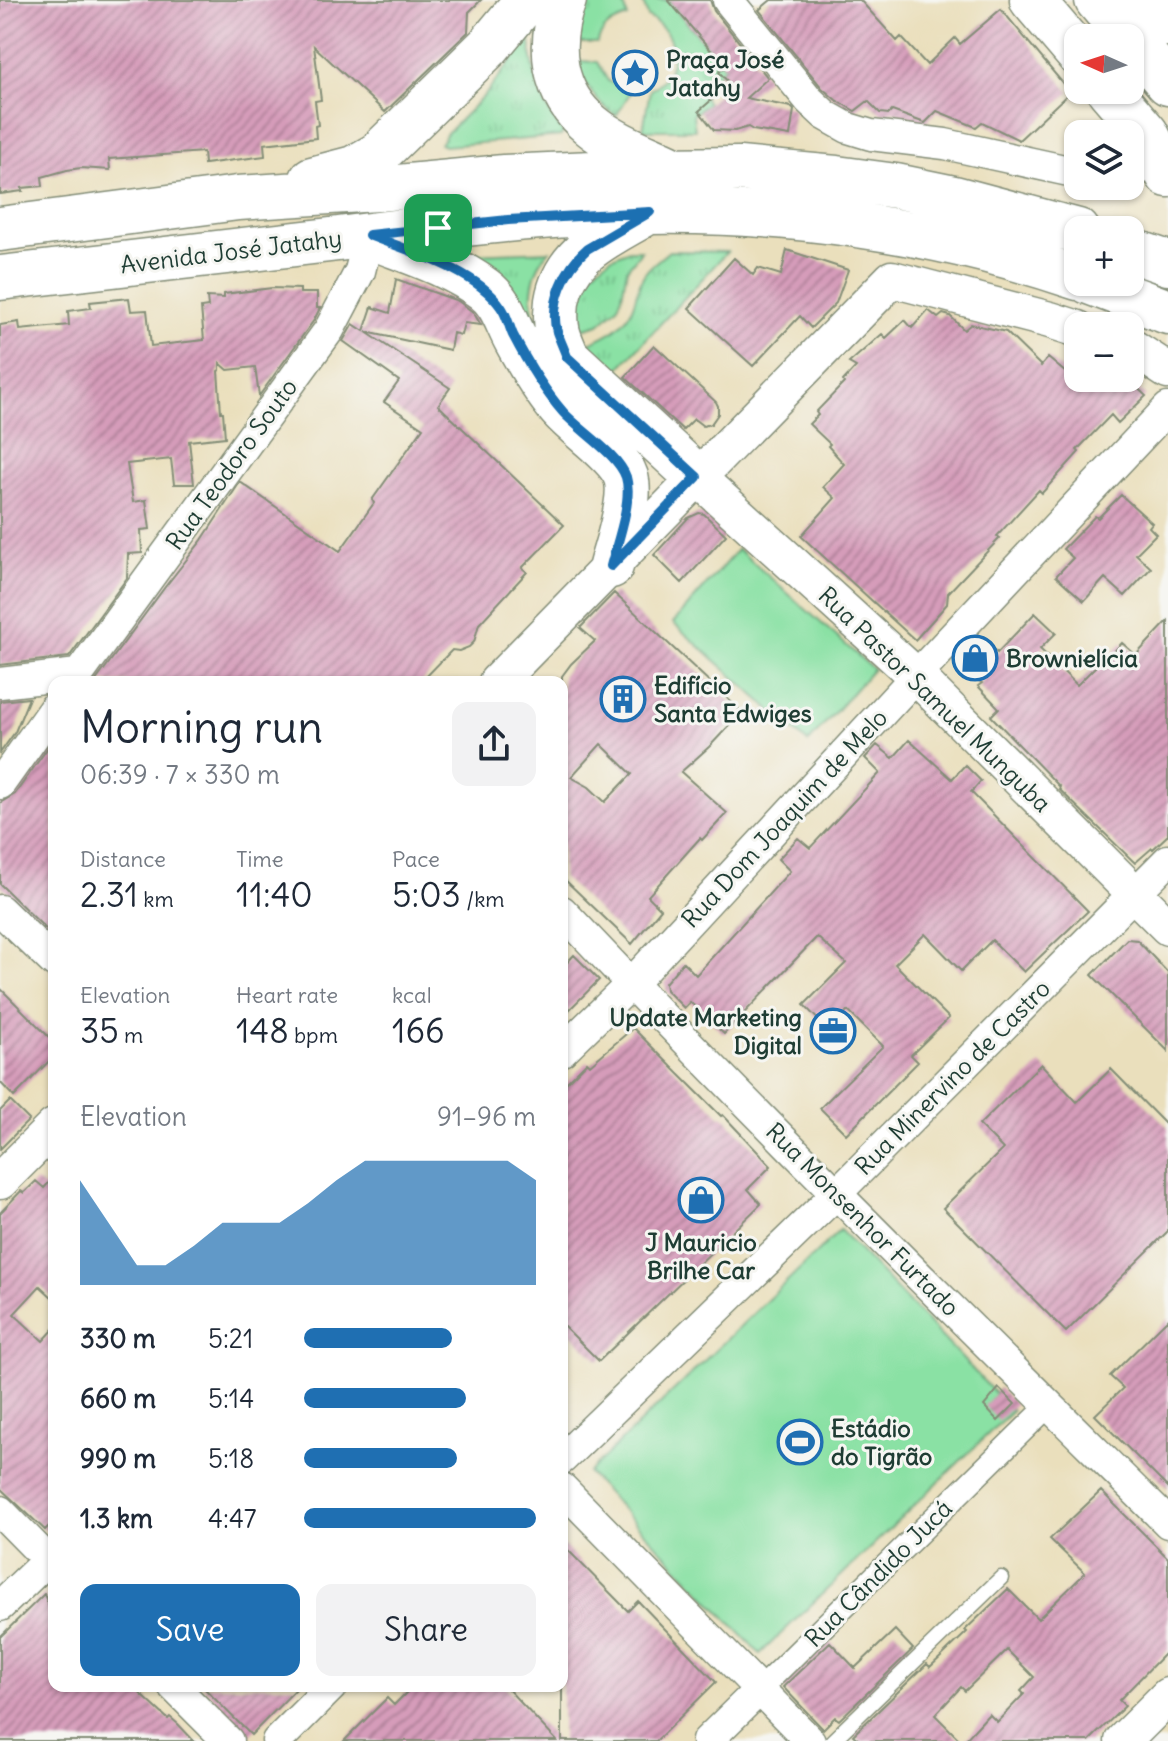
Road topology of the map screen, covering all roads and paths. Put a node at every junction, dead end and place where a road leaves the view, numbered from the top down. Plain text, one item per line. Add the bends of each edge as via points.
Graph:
1 (527, 0) edge
2 (564, 0) edge
3 (728, 0) edge
4 (1032, 0) edge
5 (1097, 0) edge
6 (1146, 0) edge
7 (1168, 24) edge
8 (1064, 38) edge
9 (1168, 83) edge
10 (1121, 104) edge
11 (1146, 133) junction
12 (1144, 160) edge
13 (676, 170) junction
14 (1064, 170) edge
15 (1168, 175) edge
16 (238, 198) junction
17 (650, 212) junction
18 (1064, 227) edge
19 (0, 229) edge
20 (369, 235) junction
21 (1144, 255) edge
22 (1168, 263) edge
23 (1064, 273) edge
24 (0, 278) edge
25 (1126, 296) edge
26 (1168, 312) edge
27 (1064, 324) edge
28 (1144, 355) edge
29 (1168, 371) edge
30 (1168, 408) edge
31 (697, 477) junction
32 (611, 566) junction
33 (77, 676) edge
34 (503, 676) edge
35 (916, 676) junction
36 (48, 680) edge
37 (0, 683) edge
38 (48, 716) edge
39 (0, 784) edge
40 (1168, 860) edge
41 (1134, 893) junction
42 (0, 910) edge
43 (568, 917) edge
44 (1168, 927) edge
45 (48, 956) edge
46 (631, 984) junction
47 (568, 1045) edge
48 (48, 1133) edge
49 (0, 1181) edge
50 (837, 1193) junction
51 (1049, 1405) junction
52 (568, 1453) edge
53 (568, 1494) edge
54 (0, 1511) edge
55 (1168, 1523) edge
56 (48, 1556) edge
57 (48, 1564) edge
58 (1001, 1578) dead end
59 (0, 1606) edge
60 (760, 1689) junction
61 (179, 1692) edge
62 (326, 1692) edge
63 (1168, 1696) edge
64 (228, 1741) edge
65 (277, 1741) edge
66 (707, 1741) edge
67 (810, 1741) edge
68 (832, 1741) edge
69 (1123, 1741) edge

1 - 16 main road via 488,47 377,155 354,168
2 - 13 main road via 556,27 555,63 572,104 591,126
3 - 14 street via 809,100 848,128
4 - 8 main road
5 - 9 main road
6 - 7 main road
10 - 11 main road
11 - 12 street
11 - 15 main road
13 - 16 main road, Avenida José Jatahy
13 - 18 main road, Avenida José Jatahy via 739,169 896,186
16 - 19 main road, Avenida José Jatahy
17 - 20 main road, Avenida José Jatahy
17 - 23 main road, Avenida José Jatahy via 822,219 980,249
17 - 31 main road via 587,249 569,269 559,292 557,332 567,357
20 - 24 main road, Avenida José Jatahy
20 - 32 main road via 456,271 488,291 561,410 611,455 626,477 627,505
20 - 33 street, Rua Teodoro Souto via 360,271 329,330
21 - 22 main road
25 - 26 main road
27 - 31 street via 892,279
28 - 29 street
30 - 35 street, Rua Dom Joaquim de Melo
31 - 32 street
31 - 35 street, Rua Pastor Samuel Munguba
32 - 34 street
35 - 41 street, Rua Pastor Samuel Munguba
35 - 46 street, Rua Dom Joaquim de Melo
36 - 37 street
38 - 39 street
40 - 41 street, Rua Minervino de Castro
41 - 44 street, Rua Pastor Samuel Munguba
41 - 50 street, Rua Minervino de Castro
42 - 45 street
43 - 46 street, Rua Monsenhor Furtado
46 - 47 street, Rua Dom Joaquim de Melo
46 - 50 street, Rua Monsenhor Furtado
48 - 49 street
50 - 51 street, Rua Monsenhor Furtado
50 - 52 street, Rua Minervino de Castro
51 - 55 street, Rua Monsenhor Furtado
51 - 60 street, Rua Cândido Jucá
53 - 60 street
54 - 56 street
57 - 59 street
58 - 68 lane
60 - 66 street, Rua Cândido Jucá
60 - 67 street
61 - 64 street
62 - 65 street
63 - 69 street

